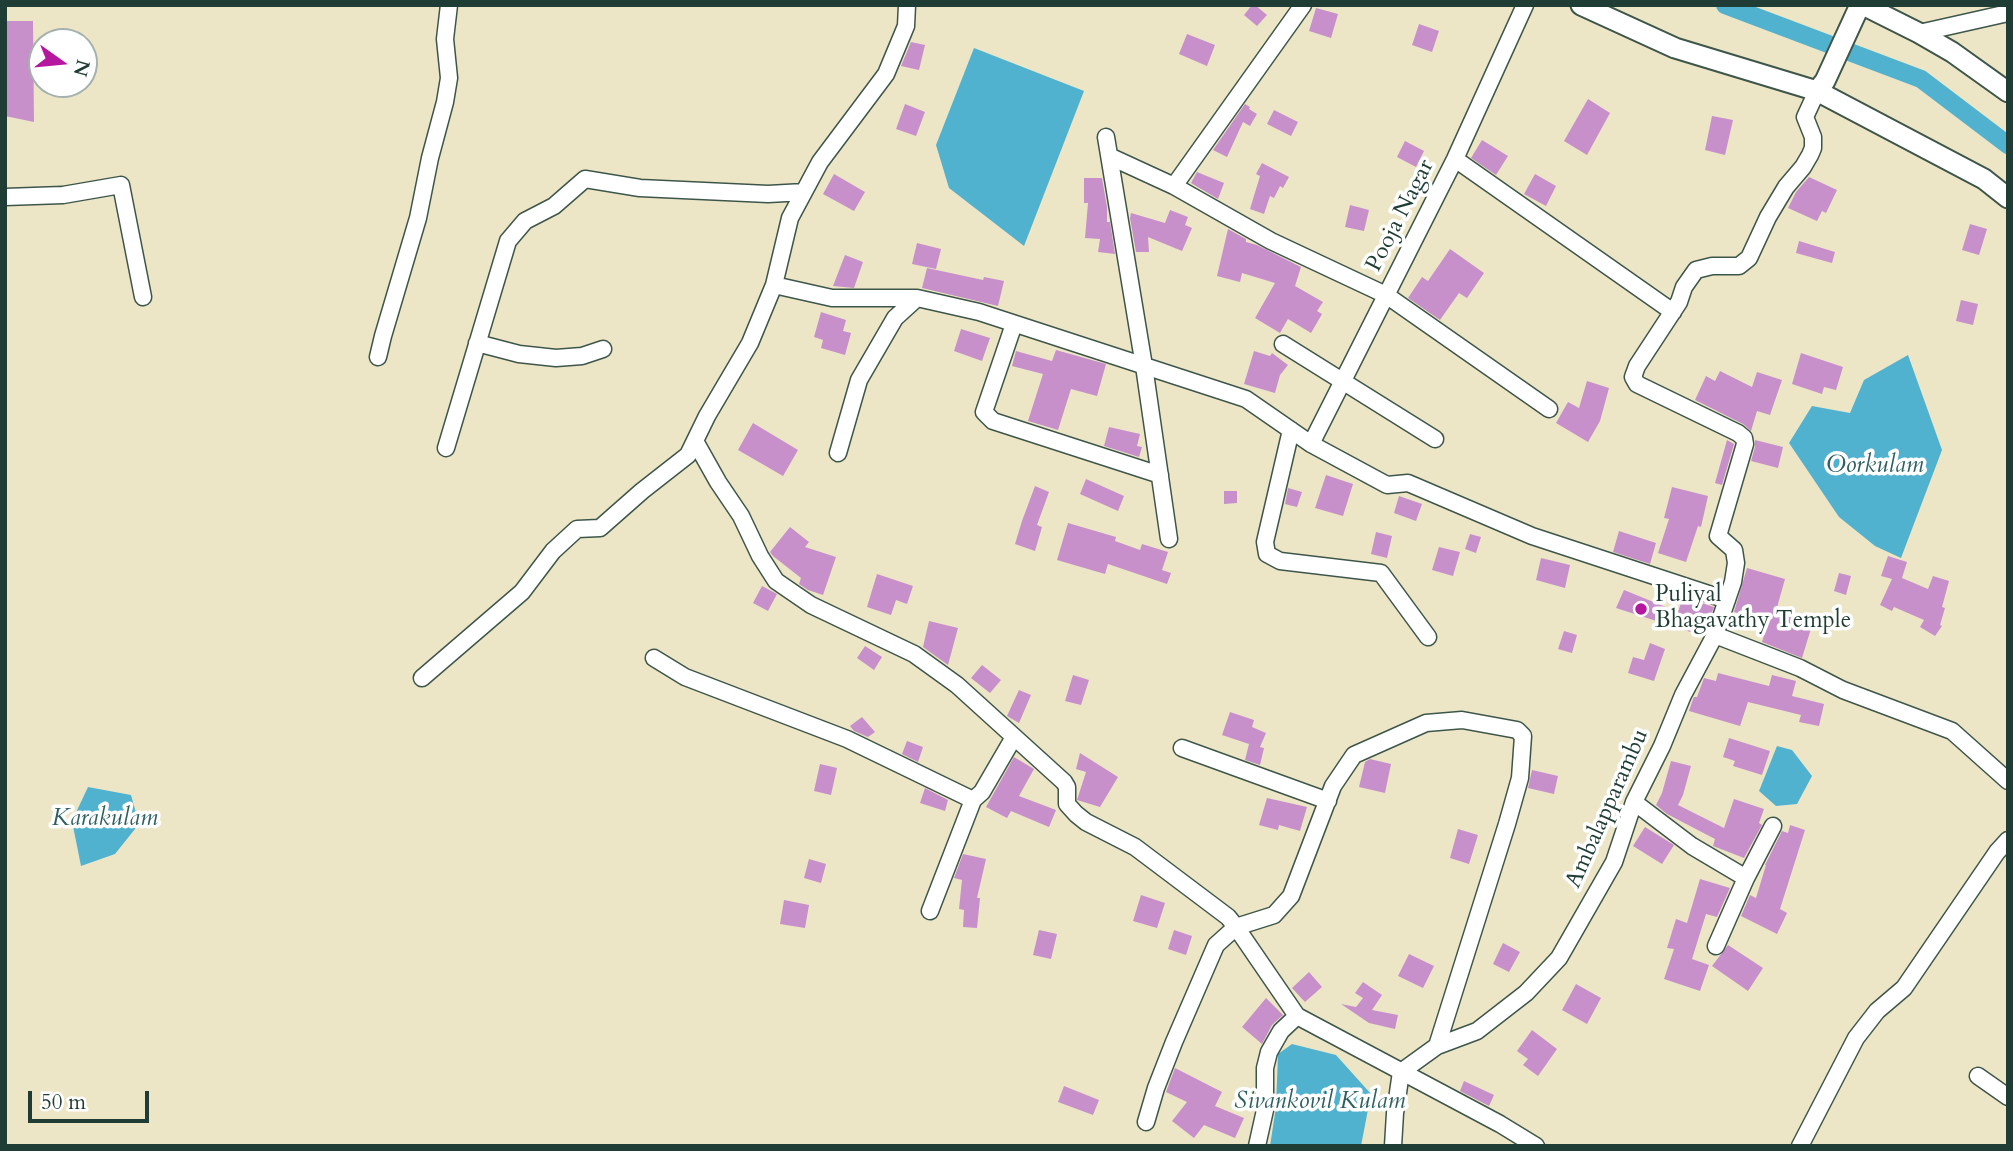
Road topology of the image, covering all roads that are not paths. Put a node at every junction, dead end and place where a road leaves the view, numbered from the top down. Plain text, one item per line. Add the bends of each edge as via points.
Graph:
1 (449, 5) edge
2 (907, 5) edge
3 (1303, 5) edge
4 (1525, 5) edge
5 (1581, 5) edge
6 (1859, 10) edge
7 (2008, 13) edge
8 (1919, 33) junction
9 (1817, 91) junction
10 (2008, 92) edge
11 (1106, 137) dead end
12 (1111, 157) junction
13 (1455, 159) junction
14 (1174, 186) junction
15 (804, 192) junction
16 (5, 197) edge
17 (2008, 198) edge
18 (774, 285) junction
19 (1386, 295) junction
20 (143, 297) dead end
21 (917, 298) junction
22 (1673, 312) junction
23 (1014, 324) junction
24 (477, 343) junction
25 (1283, 344) dead end
26 (603, 349) dead end
27 (378, 357) dead end
28 (1144, 366) junction
29 (1343, 380) junction
30 (1549, 409) dead end
31 (1291, 430) junction
32 (1435, 439) dead end
33 (695, 441) junction
34 (1311, 444) junction
35 (446, 448) dead end
36 (838, 453) dead end
37 (1160, 475) junction
38 (1169, 539) dead end
39 (1727, 600) junction
40 (1715, 635) junction
41 (1428, 637) dead end
42 (654, 659) dead end
43 (422, 678) dead end
44 (1014, 737) junction
45 (1182, 748) dead end
46 (2008, 781) edge
47 (973, 800) junction
48 (1328, 802) junction
49 (1634, 802) junction
50 (1773, 826) dead end
51 (2008, 840) edge
52 (1746, 878) junction
53 (930, 911) dead end
54 (1236, 927) junction
55 (1716, 946) dead end
56 (1297, 1016) junction
57 (1437, 1046) junction
58 (1401, 1072) junction
59 (1978, 1076) dead end
60 (2008, 1097) edge
61 (1146, 1122) dead end
62 (1257, 1146) edge
63 (1393, 1146) edge
64 (1536, 1146) edge
65 (1800, 1146) edge

1 - 27 street via 445,102
2 - 15 street via 906,26 886,74 820,162
3 - 14 street
4 - 13 street, Pooja Nagar
5 - 9 street via 1675,48
6 - 8 street
6 - 9 street
7 - 8 street
8 - 10 street
9 - 17 street via 1984,179
9 - 22 street via 1805,117 1813,148 1768,217 1749,258 1739,266 1696,270
11 - 12 street
12 - 14 street
12 - 28 street
13 - 19 street, Pooja Nagar
13 - 22 street
14 - 19 street via 1271,241
15 - 18 street via 790,218
15 - 24 street via 640,188 585,179 554,206 525,220 508,241
16 - 20 street via 63,195 121,185
18 - 21 street via 832,298
18 - 33 street via 750,343
19 - 29 street, Pooja Nagar
19 - 30 street
21 - 23 street
21 - 36 street via 895,318 859,380
22 - 39 street, Ambalapparambu via 1633,377 1637,384 1744,438 1718,536 1734,550 1736,563
23 - 28 street
23 - 37 street via 984,412 993,421
24 - 26 street via 556,358
24 - 35 street
25 - 29 street
28 - 31 street via 1246,399
28 - 37 street
29 - 32 street
29 - 34 street, Pooja Nagar
31 - 34 street
31 - 41 street via 1265,542 1267,554 1280,561 1381,573
33 - 43 street via 688,455 600,528 577,529 553,551 522,592
33 - 44 street via 776,581 811,605 914,654 957,685
34 - 39 street via 1387,485 1408,484 1532,536
37 - 38 street
39 - 40 street, Ambalapparambu
40 - 46 street via 1952,731
40 - 49 street, Ambalapparambu
42 - 47 street via 685,677 847,739
44 - 47 street
44 - 54 street via 1065,782 1068,804 1076,814 1135,847
45 - 48 street
47 - 53 street
48 - 54 street via 1291,895 1274,915
48 - 57 street via 1354,755 1426,723 1462,720 1517,730 1522,736 1520,778
49 - 52 street via 1692,846
49 - 57 street, Ambalapparambu via 1614,862 1559,958 1526,993 1477,1031
50 - 52 street
51 - 65 street via 1904,988 1877,1011 1856,1038
52 - 55 street
54 - 56 street
54 - 61 street via 1216,945
56 - 58 street
56 - 62 street via 1269,1052
57 - 58 street, Ambalapparambu
58 - 63 street
58 - 64 street
59 - 60 street

